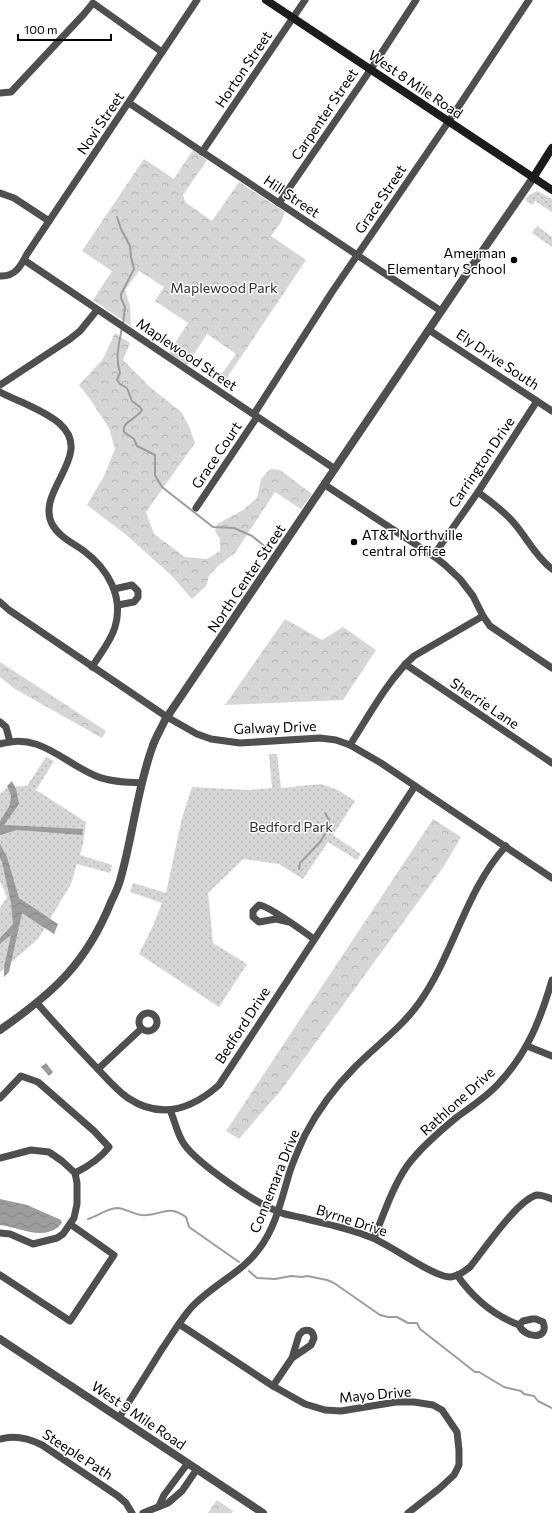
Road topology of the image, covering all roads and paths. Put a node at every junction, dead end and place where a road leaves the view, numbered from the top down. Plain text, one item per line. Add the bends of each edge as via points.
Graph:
1 (197, 0) edge
2 (266, 0) edge
3 (304, 0) edge
4 (416, 0) edge
5 (529, 0) edge
6 (293, 18) junction
7 (162, 52) junction
8 (370, 69) junction
9 (0, 93) edge
10 (129, 103) junction
11 (449, 122) junction
12 (552, 148) edge
13 (202, 152) junction
14 (533, 178) junction
15 (552, 190) edge
16 (0, 193) edge
17 (279, 203) junction
18 (49, 221) junction
19 (358, 256) junction
20 (24, 260) junction
21 (0, 276) edge
22 (97, 310) junction
23 (441, 311) junction
24 (429, 330) junction
25 (0, 385) edge
26 (0, 392) edge
27 (537, 402) junction
28 (552, 411) edge
29 (256, 416) junction
30 (335, 469) junction
31 (325, 485) junction
32 (478, 492) junction
33 (196, 508) dead end
34 (433, 556) junction
35 (552, 569) edge
36 (114, 589) junction
37 (0, 602) edge
38 (118, 605) junction
39 (483, 616) junction
40 (404, 664) junction
41 (92, 666) junction
42 (552, 668) edge
43 (167, 717) junction
44 (0, 722) edge
45 (10, 742) junction
46 (0, 744) edge
47 (350, 745) junction
48 (552, 763) edge
49 (142, 783) junction
50 (415, 786) junction
51 (506, 846) junction
52 (552, 878) edge
53 (289, 922) junction
54 (314, 939) junction
55 (552, 980) edge
56 (37, 1003) junction
57 (142, 1029) dead end
58 (0, 1030) edge
59 (527, 1046) junction
60 (552, 1056) edge
61 (98, 1069) junction
62 (0, 1098) edge
63 (170, 1110) junction
64 (0, 1158) edge
65 (74, 1173) junction
66 (552, 1199) edge
67 (277, 1212) junction
68 (70, 1224) junction
69 (0, 1233) edge
70 (374, 1238) junction
71 (0, 1275) edge
72 (457, 1275) junction
73 (179, 1324) junction
74 (519, 1326) dead end
75 (0, 1339) edge
76 (292, 1358) dead end
77 (273, 1386) junction
78 (119, 1418) junction
79 (0, 1439) edge
80 (188, 1463) junction
81 (197, 1469) junction
82 (159, 1506) junction
83 (132, 1513) edge
84 (143, 1513) edge
85 (263, 1513) edge
86 (408, 1513) edge

1 - 7 street, Novi Street
2 - 6 main road, West 8 Mile Road
3 - 6 street, Horton Street
4 - 8 street, Carpenter Street
5 - 11 street, Grace Street
6 - 8 main road, West 8 Mile Road
6 - 13 street, Horton Street
7 - 9 street via 93,3 11,92
7 - 10 street, Novi Street
8 - 11 main road, West 8 Mile Road
8 - 17 street, Carpenter Street
10 - 13 street, Hill Street
10 - 18 street, Novi Street
11 - 14 main road, West 8 Mile Road
11 - 19 street, Grace Street
12 - 14 main road, North Center Street
13 - 17 street, Hill Street
14 - 15 main road, West 8 Mile Road
14 - 23 street, North Center Street
16 - 18 street via 14,198
17 - 19 street, Hill Street
18 - 20 street, Novi Street
19 - 23 street, Hill Street
19 - 29 street, Grace Street via 332,292
20 - 21 street, Novi Street via 16,271
20 - 22 street, Maplewood Street
22 - 25 street via 70,339
22 - 29 street, Maplewood Street
23 - 24 street, North Center Street
24 - 27 street, Ely Drive South
24 - 30 street, North Center Street
26 - 36 street via 50,417 60,424 67,434 71,452 50,502 52,523 58,532 99,563
27 - 28 street, Ely Drive South
27 - 32 street, Carrington Drive
29 - 30 street, Maplewood Street
29 - 33 street, Grace Court
30 - 31 street, North Center Street
31 - 34 street
31 - 43 street, North Center Street
32 - 34 street, Carrington Drive
32 - 35 street via 513,521 538,556
34 - 39 street via 460,579 473,596
36 - 38 street
36 - 38 street via 132,585 138,591 134,602
37 - 41 street, Galway Drive
38 - 41 street via 115,628
39 - 40 street
39 - 42 street via 490,626
40 - 47 street
40 - 48 street, Sherrie Lane
41 - 43 street, Galway Drive
43 - 47 street, Galway Drive via 197,734 226,742 240,744 320,738
43 - 49 street, North Center Street via 152,746
44 - 45 street via 6,727
45 - 46 street
45 - 49 street via 25,741 42,745 108,780
47 - 50 street, Galway Drive
49 - 56 street, North Center Street via 121,878 104,920 92,943 70,971
50 - 51 street, Galway Drive
50 - 54 street, Bedford Drive
51 - 52 street, Galway Drive
51 - 67 street, Connemara Drive via 490,866 431,985 418,1004 334,1089 318,1112 291,1169
53 - 53 street via 264,905 259,905 253,911 253,917 259,922 276,919
53 - 54 street
54 - 63 street, Bedford Drive via 219,1084 197,1102
55 - 59 street, Rathlone Drive via 542,1013
56 - 58 street, North Center Street
56 - 61 street, Bedford Drive
57 - 61 street
59 - 60 street
59 - 70 street, Rathlone Drive via 500,1082 428,1144 408,1165
61 - 63 street, Bedford Drive via 119,1091 140,1105
62 - 65 street via 21,1076 38,1082 94,1131 109,1147 93,1163
63 - 67 street, Byrne Drive via 184,1143 193,1153 260,1204
64 - 65 street via 31,1150 49,1152
65 - 68 street via 77,1183 77,1204
66 - 72 street via 541,1196 529,1199 514,1211 470,1267
67 - 70 street, Byrne Drive
67 - 73 street, Connemara Drive via 259,1249 242,1268 197,1302
68 - 69 street via 61,1237 36,1244
68 - 71 street via 114,1255 70,1321
70 - 72 street, Byrne Drive via 433,1272 451,1277
72 - 74 street via 470,1292 490,1310
73 - 77 street, Mayo Drive
73 - 78 street, Connemara Drive
75 - 78 street, West 9 Mile Road
76 - 77 street
77 - 86 street, Mayo Drive via 304,1404 325,1410 340,1411 396,1402 433,1405 442,1410 457,1432 459,1465 454,1475
78 - 80 street, West 9 Mile Road
79 - 83 street, Steeple Path via 19,1437 42,1445 118,1496
80 - 81 street, West 9 Mile Road
80 - 82 street via 164,1495
81 - 82 street via 182,1491 168,1503
81 - 85 street, West 9 Mile Road
82 - 84 street

